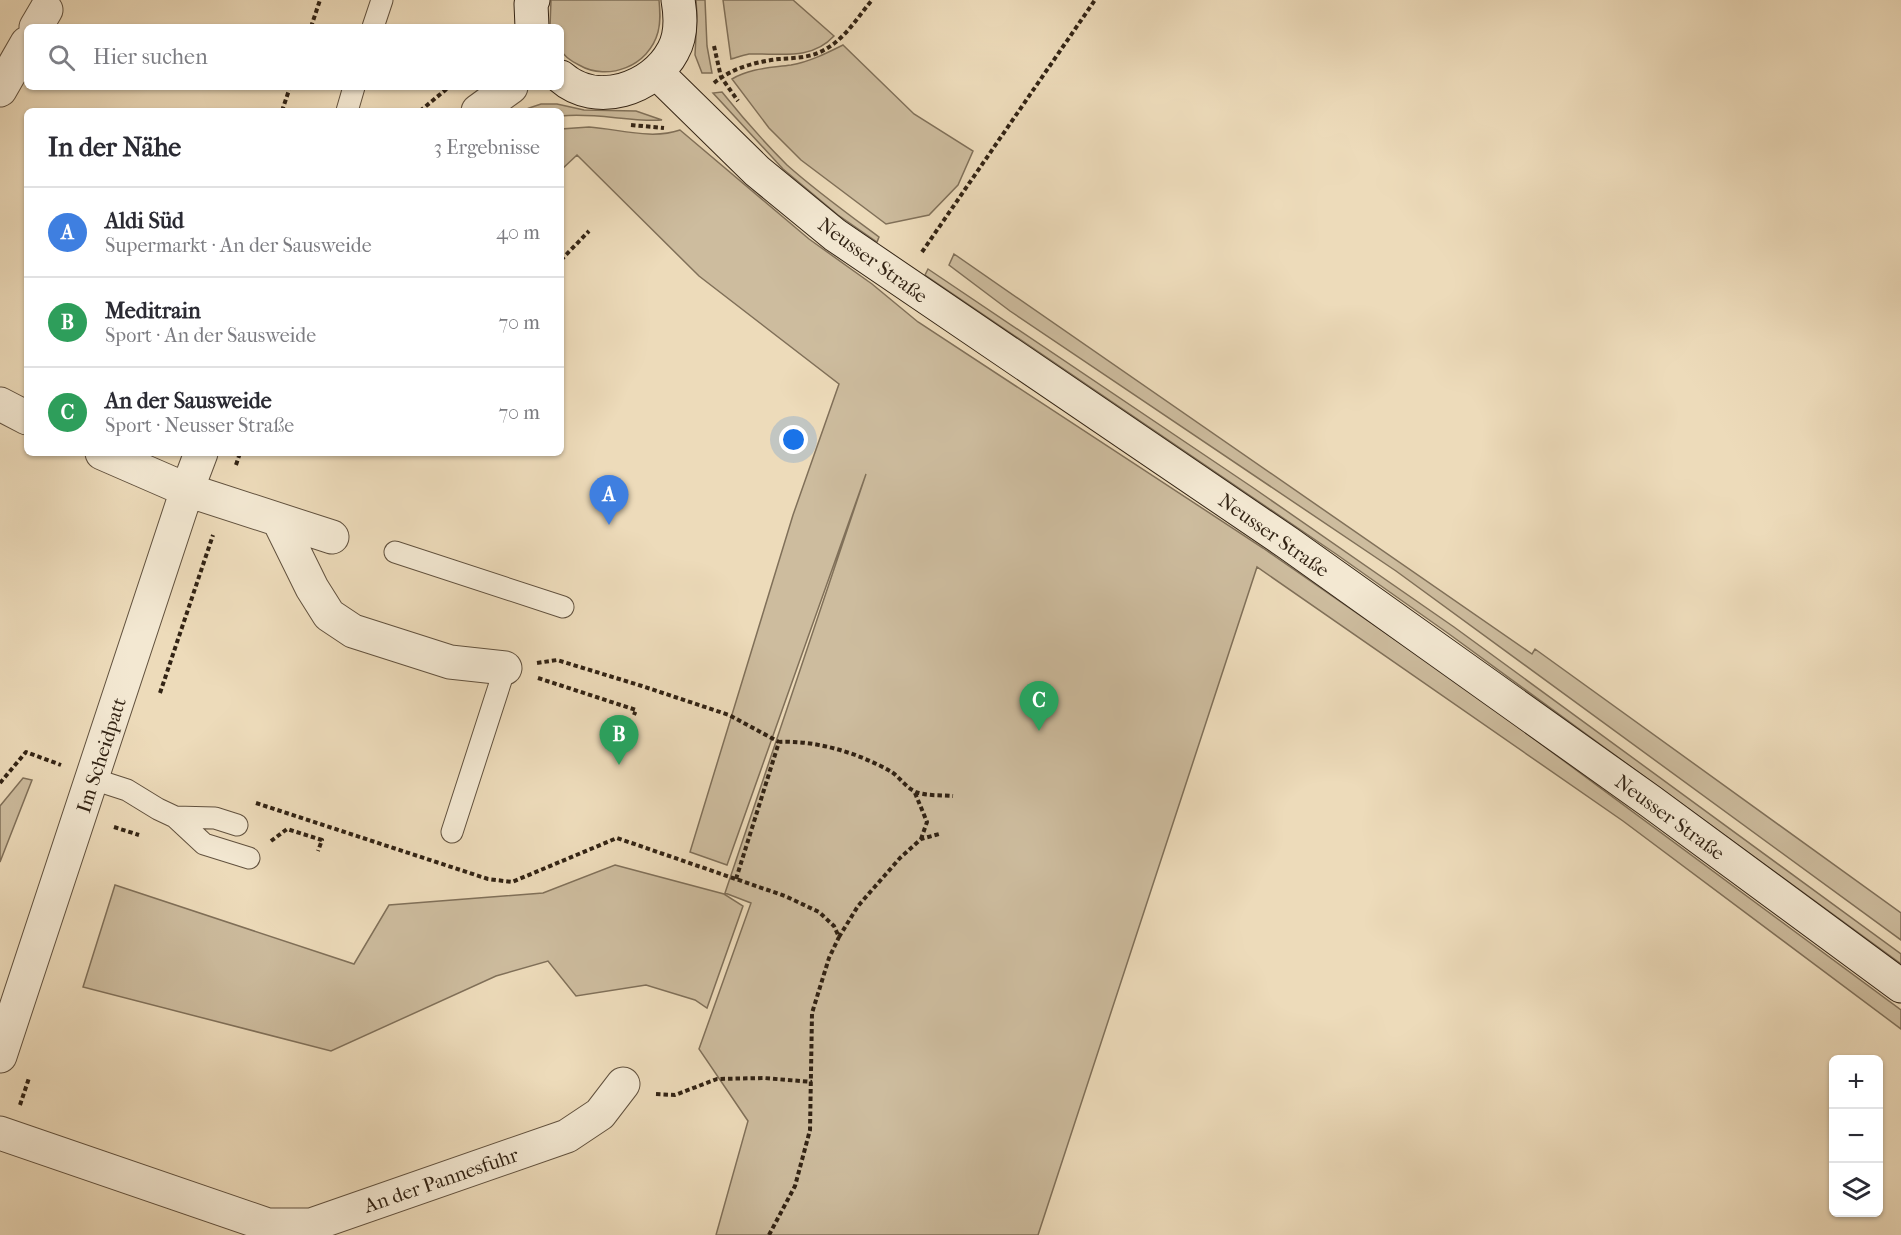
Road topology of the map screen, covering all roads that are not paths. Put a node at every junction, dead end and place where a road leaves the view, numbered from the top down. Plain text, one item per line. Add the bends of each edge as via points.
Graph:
1 (382, 0) edge
2 (533, 0) edge
3 (678, 0) edge
4 (374, 24) edge
5 (532, 24) edge
6 (24, 48) edge
7 (657, 73) junction
8 (564, 80) edge
9 (0, 90) edge
10 (353, 90) edge
11 (507, 90) edge
12 (348, 108) edge
13 (482, 108) edge
14 (0, 404) edge
15 (24, 416) edge
16 (109, 456) edge
17 (200, 456) edge
18 (187, 490) junction
19 (279, 520) junction
20 (332, 537) dead end
21 (395, 552) dead end
22 (563, 607) dead end
23 (506, 668) joint
24 (93, 779) junction
25 (176, 817) junction
26 (237, 825) dead end
27 (452, 832) dead end
28 (249, 858) road end
29 (1901, 986) edge
30 (0, 1056) edge
31 (623, 1084) road end
32 (0, 1133) edge

1 - 4 lane
2 - 5 street
3 - 7 street via 681,22 674,50
6 - 9 street
7 - 8 street via 630,89 598,93
7 - 29 street, Neusser Straße via 757,171 835,235 1288,543
10 - 12 lane
11 - 13 street
14 - 15 street
16 - 18 street
17 - 18 street, Im Scheidpatt
18 - 19 street
18 - 24 street, Im Scheidpatt
19 - 20 street
19 - 23 street via 328,615 353,631 450,662
21 - 22 lane
23 - 27 lane
24 - 25 lane via 127,790
24 - 30 street, Im Scheidpatt
25 - 26 lane via 215,818
25 - 28 lane via 204,844
31 - 32 street, An der Pannesfuhr via 600,1114 567,1137 311,1225 268,1225

